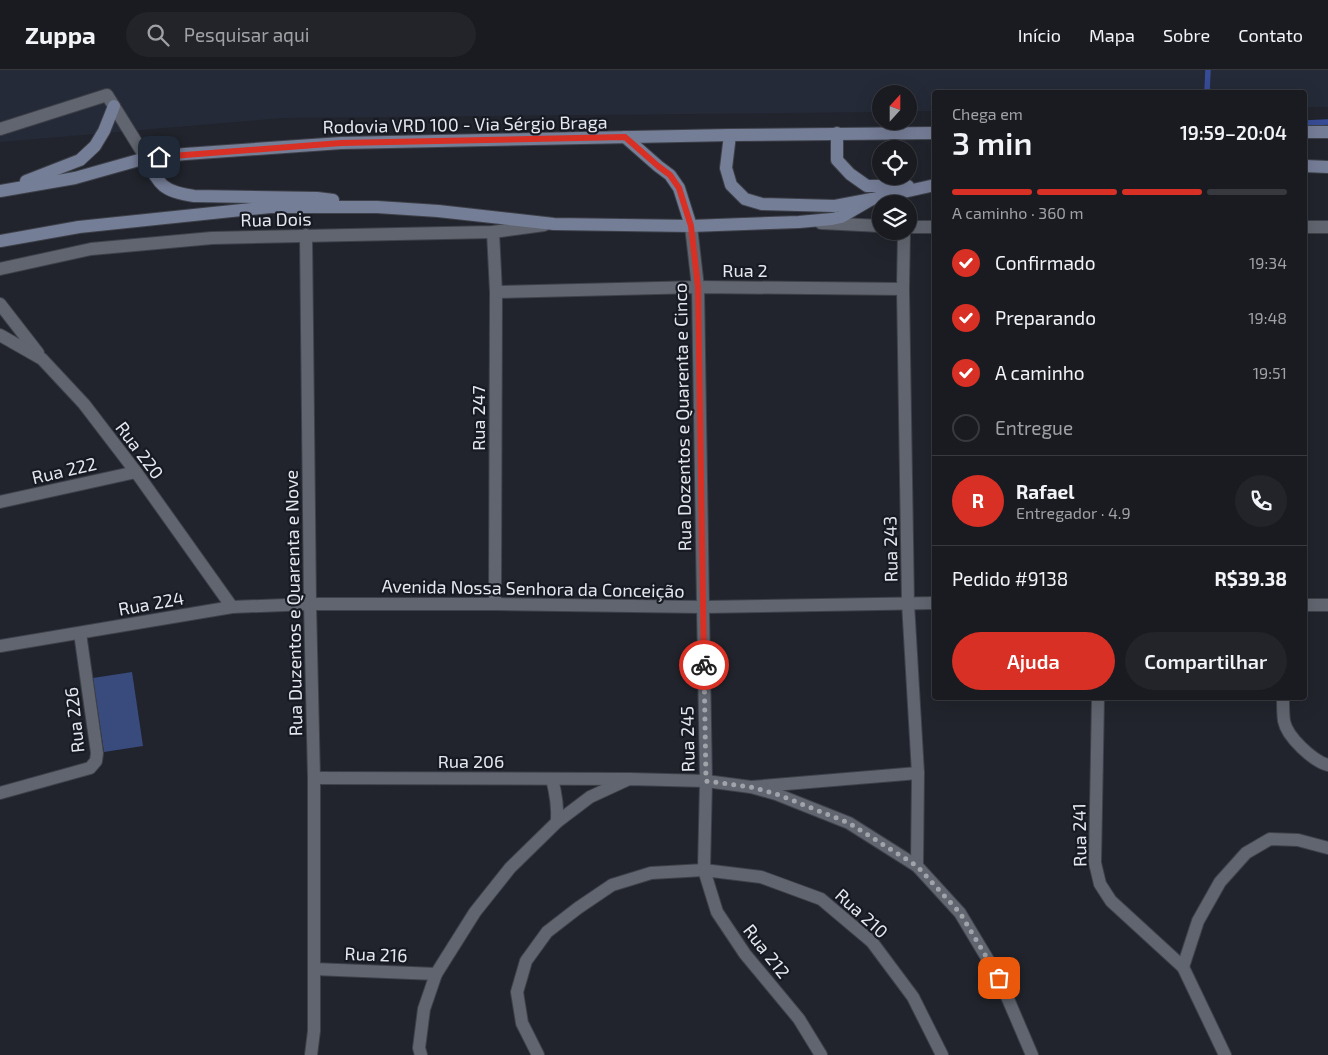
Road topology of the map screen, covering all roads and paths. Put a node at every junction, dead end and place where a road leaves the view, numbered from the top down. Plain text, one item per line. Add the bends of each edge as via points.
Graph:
1 (111, 100) junction
2 (0, 129) edge
3 (1307, 132) edge
4 (1328, 132) edge
5 (837, 133) junction
6 (932, 133) edge
7 (730, 135) junction
8 (625, 137) junction
9 (146, 158) junction
10 (1307, 166) edge
11 (1328, 166) edge
12 (932, 185) edge
13 (0, 191) edge
14 (892, 195) edge
15 (872, 200) joint
16 (438, 211) junction
17 (799, 222) junction
18 (554, 224) junction
19 (691, 226) junction
20 (872, 226) edge
21 (917, 227) edge
22 (932, 227) edge
23 (1307, 227) edge
24 (1328, 227) edge
25 (493, 232) junction
26 (306, 236) junction
27 (904, 240) edge
28 (0, 242) edge
29 (0, 269) edge
30 (698, 287) junction
31 (903, 288) junction
32 (496, 292) junction
33 (0, 304) edge
34 (0, 335) edge
35 (42, 359) junction
36 (136, 472) junction
37 (0, 502) edge
38 (908, 603) junction
39 (932, 603) edge
40 (310, 604) junction
41 (496, 604) junction
42 (1307, 605) edge
43 (1328, 605) edge
44 (232, 607) junction
45 (703, 607) junction
46 (80, 633) junction
47 (0, 646) edge
48 (1098, 700) edge
49 (1283, 700) edge
50 (1328, 765) edge
51 (918, 773) junction
52 (314, 778) junction
53 (552, 779) junction
54 (629, 779) junction
55 (706, 781) junction
56 (751, 787) junction
57 (0, 793) edge
58 (557, 822) junction
59 (1328, 848) edge
60 (917, 866) junction
61 (704, 870) junction
62 (1183, 967) junction
63 (314, 970) junction
64 (436, 974) junction
65 (818, 1051) edge
66 (311, 1055) edge
67 (421, 1055) edge
68 (538, 1055) edge
69 (942, 1055) edge
70 (1032, 1055) edge
71 (1226, 1055) edge

1 - 2 street
1 - 9 street
1 - 13 main road via 104,131 95,146 80,160
3 - 4 main road
5 - 6 main road, Rodovia VRD 100 - Via Sérgio Braga
5 - 7 main road, Rodovia VRD 100 - Via Sérgio Braga
5 - 12 main road via 837,160 867,186
7 - 8 main road, Rodovia VRD 100 - Via Sérgio Braga
7 - 15 main road via 726,168 731,185 745,199 762,204 835,206
8 - 9 main road, Rodovia VRD 100 - Via Sérgio Braga via 341,143
8 - 19 main road via 670,175 679,188
9 - 13 main road, Rodovia VRD 100 - Via Sérgio Braga via 75,178
9 - 16 main road via 155,177 166,188 179,194 316,198
10 - 11 main road
12 - 14 main road
15 - 17 main road via 842,217
16 - 18 main road
16 - 28 main road via 378,207 270,207 79,227
17 - 19 main road
17 - 20 street
18 - 19 main road
18 - 25 street, Rua Dois
19 - 30 street, Rua Dozentos e Quarenta e Cinco
21 - 22 street
23 - 24 street
25 - 26 street, Rua Dois
25 - 32 street, Rua 247
26 - 29 street, Rua Dois via 212,238 91,249
26 - 40 street, Rua Duzentos e Quarenta e Nove
27 - 31 street, Rua 243
30 - 31 street, Rua 2
30 - 32 street, Rua 2
30 - 45 street, Rua Dozentos e Quarenta e Cinco
31 - 38 street, Rua 243
32 - 41 street, Rua 247
33 - 35 street
34 - 35 street, Rua 220
35 - 36 street, Rua 220 via 84,404
36 - 37 street, Rua 222
36 - 44 street, Rua 220
38 - 39 street, Avenida Nossa Senhora da Conceição
38 - 45 street, Avenida Nossa Senhora da Conceição
38 - 51 street, Rua 243
40 - 41 street, Avenida Nossa Senhora da Conceição
40 - 44 street, Rua 224
40 - 52 street, Rua Duzentos e Quarenta e Nove
41 - 45 street, Avenida Nossa Senhora da Conceição
42 - 43 street
44 - 46 street, Rua 224
45 - 55 street, Rua 245
46 - 47 street, Rua 224
46 - 57 street, Rua 226 via 96,761 90,768
48 - 62 street, Rua 241 via 1095,863 1100,884 1111,901
49 - 50 street via 1284,723 1293,739 1305,752
51 - 56 street
51 - 60 street, Rua 243
52 - 53 street, Rua 206
52 - 63 street, Rua Duzentos e Quarenta e Nove
53 - 54 street, Rua 206
53 - 58 street via 557,800
54 - 55 street, Rua 206
54 - 58 street via 590,797
55 - 56 street, Rua 206
55 - 61 street, Rua 245
56 - 60 street via 849,823
58 - 64 street via 510,868 475,912
59 - 62 street via 1298,840 1270,839 1246,853 1220,882 1198,921
60 - 70 street via 960,913 999,978
61 - 65 street, Rua 212 via 717,912 744,954 799,1019
61 - 68 street, Rua 210 via 651,873 612,885 547,932 526,961 517,992 522,1023
61 - 69 street, Rua 210 via 761,878 821,899 872,942 912,997
62 - 71 street
63 - 64 street, Rua 216
63 - 66 street, Rua Duzentos e Quarenta e Nove
64 - 67 street via 424,1009

